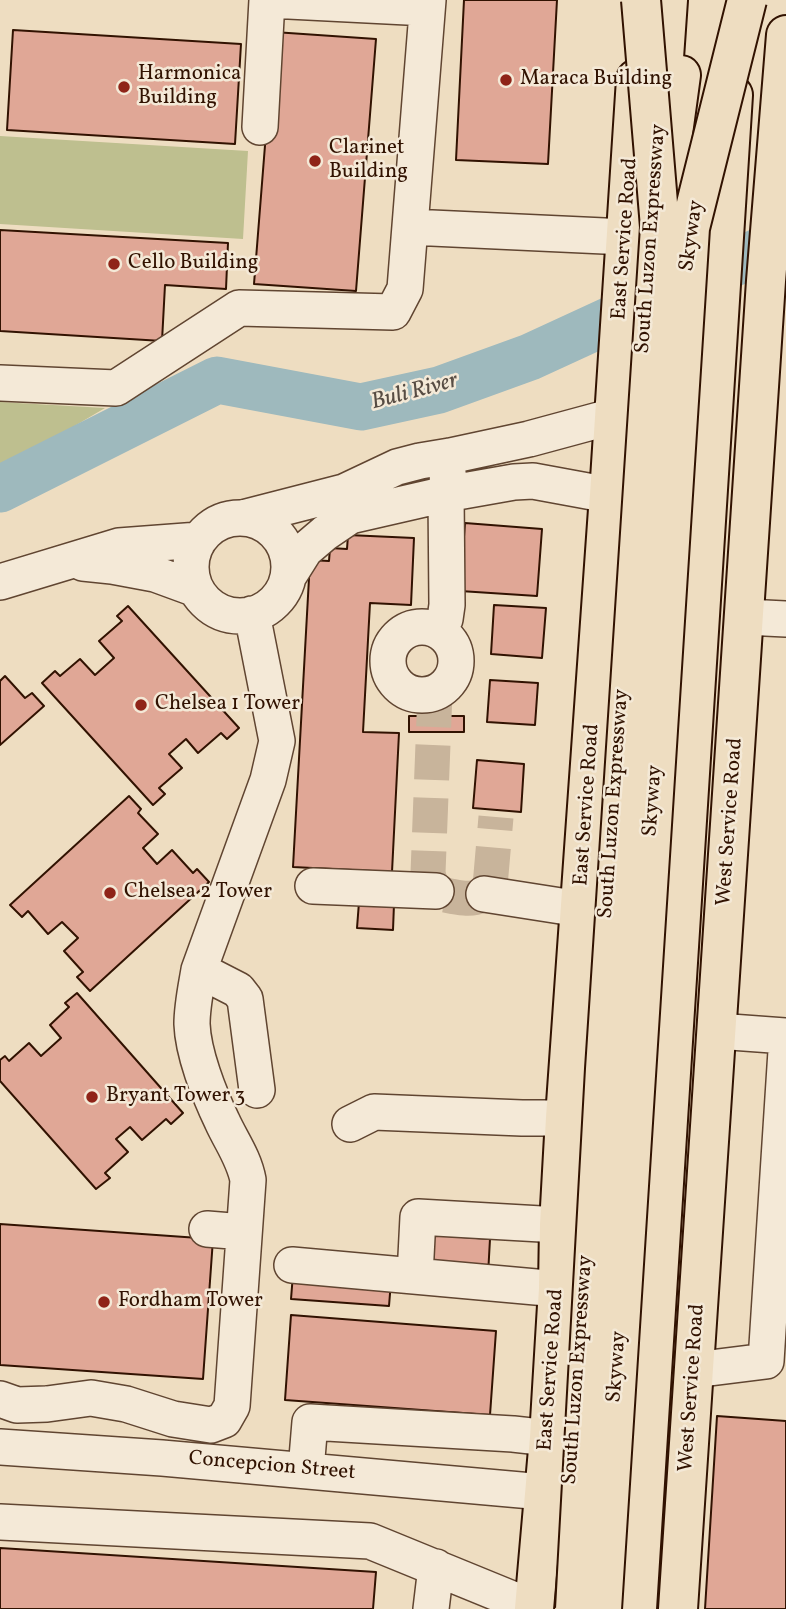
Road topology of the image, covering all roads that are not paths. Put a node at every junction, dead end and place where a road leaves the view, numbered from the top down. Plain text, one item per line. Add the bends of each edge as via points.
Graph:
1 (268, 0) edge
2 (639, 0) edge
3 (667, 0) edge
4 (691, 0) edge
5 (739, 0) edge
6 (747, 0) edge
7 (428, 4) edge
8 (786, 35) edge
9 (260, 127) dead end
10 (410, 227) junction
11 (643, 232) junction
12 (636, 276) junction
13 (0, 383) edge
14 (627, 419) junction
15 (711, 429) junction
16 (450, 456) junction
17 (446, 494) junction
18 (609, 495) junction
19 (347, 504) junction
20 (243, 518) junction
21 (199, 540) junction
22 (69, 561) junction
23 (288, 577) junction
24 (0, 582) edge
25 (196, 589) junction
26 (252, 614) junction
27 (744, 617) junction
28 (786, 619) edge
29 (438, 631) dead end
30 (313, 886) dead end
31 (436, 891) dead end
32 (484, 894) dead end
33 (580, 909) junction
34 (200, 970) junction
35 (717, 1031) junction
36 (786, 1036) edge
37 (786, 1051) edge
38 (257, 1090) dead end
39 (565, 1118) junction
40 (350, 1124) dead end
41 (559, 1225) junction
42 (207, 1229) dead end
43 (244, 1232) junction
44 (292, 1265) dead end
45 (415, 1276) junction
46 (571, 1295) junction
47 (707, 1368) junction
48 (786, 1370) edge
49 (0, 1399) edge
50 (548, 1438) junction
51 (0, 1447) edge
52 (306, 1470) junction
53 (543, 1492) junction
54 (0, 1522) edge
55 (436, 1567) junction
56 (431, 1609) edge
57 (534, 1609) edge
58 (565, 1609) edge
59 (576, 1609) edge
60 (602, 1609) edge
61 (637, 1609) edge
62 (678, 1609) edge

1 - 7 street
1 - 9 street
2 - 11 main road, Skyway, bridge
3 - 12 main road, South Luzon Expressway
4 - 11 main road, Skyway, bridge
5 - 15 main road
6 - 60 main road, Skyway, bridge via 690,228
7 - 10 street
8 - 27 main road, West Service Road
10 - 11 street
10 - 13 street via 405,289 393,312 239,308 116,388
11 - 12 main road, East Service Road
11 - 59 main road, Skyway, bridge
12 - 14 main road, South Luzon Expressway
14 - 15 street
14 - 16 street
14 - 18 main road, East Service Road
14 - 46 main road, South Luzon Expressway
15 - 61 main road
16 - 17 street
16 - 19 street via 397,467
17 - 18 street via 534,481
17 - 19 street
17 - 29 street via 447,605
18 - 33 main road, East Service Road
19 - 20 street
19 - 23 street via 326,533 305,550
20 - 21 street via 218,523
20 - 23 street via 264,524 279,538 288,556
21 - 22 street via 119,546
21 - 25 street via 191,568
22 - 24 street
22 - 25 street via 155,574
23 - 26 street via 275,601
25 - 26 street via 223,613
26 - 34 street via 277,741 268,780
27 - 28 street
27 - 35 main road, West Service Road
30 - 31 street
32 - 33 street
33 - 39 main road, East Service Road
34 - 38 street via 238,990 245,999
34 - 43 street via 192,1026 213,1101 245,1166
35 - 36 street
35 - 47 main road, West Service Road
37 - 47 street via 766,1361
39 - 40 street via 374,1112
39 - 41 main road, East Service Road
41 - 45 street via 418,1217
41 - 46 main road, East Service Road
42 - 43 street
43 - 49 street via 232,1406 224,1420 211,1425 173,1419 91,1398 17,1405
44 - 45 street
45 - 46 street
46 - 50 main road, East Service Road
46 - 58 main road, South Luzon Expressway via 577,1400
47 - 48 street
47 - 62 main road, West Service Road
50 - 52 street via 310,1422
50 - 53 main road, East Service Road
51 - 52 street, Concepcion Street
52 - 53 street, Concepcion Street
53 - 57 main road, East Service Road
54 - 55 street via 370,1541
55 - 56 street
55 - 57 street

